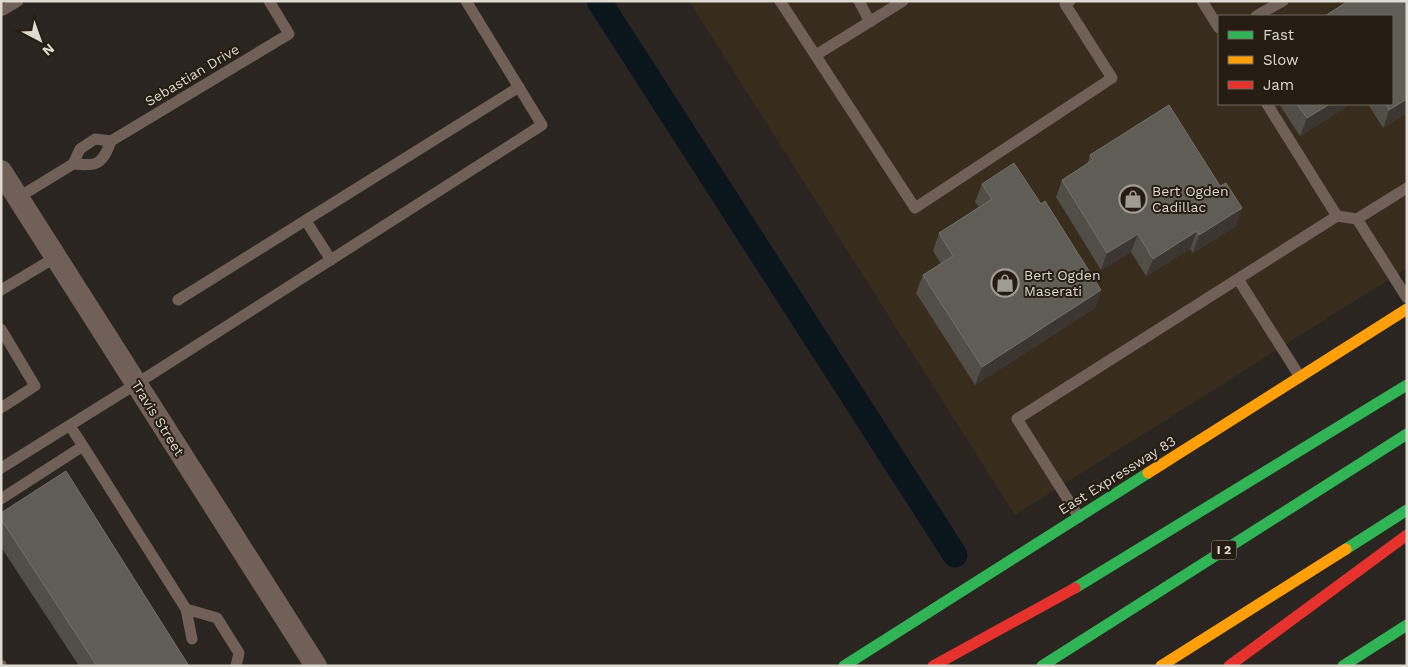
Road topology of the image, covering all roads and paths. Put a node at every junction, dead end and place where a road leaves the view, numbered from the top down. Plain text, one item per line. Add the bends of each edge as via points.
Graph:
1 (18, 1) edge
2 (269, 1) edge
3 (466, 1) edge
4 (780, 1) edge
5 (858, 1) edge
6 (903, 1) edge
7 (1070, 1) edge
8 (1202, 1) edge
9 (1283, 1) edge
10 (1, 8) edge
11 (1258, 15) edge
12 (870, 22) junction
13 (1218, 26) edge
14 (816, 55) junction
15 (519, 87) junction
16 (1268, 105) edge
17 (111, 141) junction
18 (73, 164) junction
19 (2, 173) edge
20 (1407, 188) edge
21 (19, 197) junction
22 (1337, 216) junction
23 (1357, 220) junction
24 (306, 221) junction
25 (56, 257) junction
26 (330, 260) junction
27 (1238, 279) junction
28 (1, 290) edge
29 (1407, 298) edge
30 (178, 300) dead end
31 (1407, 309) edge
32 (1, 329) edge
33 (1300, 377) junction
34 (136, 384) junction
35 (1407, 385) edge
36 (1, 408) edge
37 (70, 426) junction
38 (1407, 434) edge
39 (83, 446) junction
40 (1, 468) edge
41 (1, 499) edge
42 (1407, 510) edge
43 (1079, 517) junction
44 (1407, 535) edge
45 (186, 609) junction
46 (1407, 625) edge
47 (192, 639) dead end
48 (310, 664) edge
49 (236, 666) edge
50 (844, 666) edge
51 (933, 666) edge
52 (1042, 666) edge
53 (1161, 666) edge
54 (1229, 666) edge
55 (1343, 666) edge

1 - 10 lane via 3,10
2 - 17 lane, Sebastian Drive via 289,34
3 - 15 lane
4 - 14 lane
5 - 12 lane
6 - 12 lane
7 - 14 lane via 1065,4 1112,78 915,208
8 - 13 lane
9 - 11 lane
12 - 14 lane
15 - 24 lane
15 - 26 lane via 542,124
16 - 22 lane
17 - 18 lane, Sebastian Drive via 95,139 80,149
17 - 18 lane, Sebastian Drive via 105,157 91,166
18 - 21 lane, Sebastian Drive
19 - 21 street, Travis Street
20 - 23 lane
21 - 25 street, Travis Street
22 - 23 lane
22 - 27 lane
23 - 29 lane
24 - 26 lane
24 - 30 lane
25 - 28 lane
25 - 34 street, Travis Street
26 - 34 lane
27 - 33 lane
27 - 43 lane via 1016,419
31 - 33 main road, East Expressway 83
32 - 36 lane via 35,386
33 - 43 main road, East Expressway 83
34 - 37 lane
34 - 48 street, Travis Street
35 - 51 main road via 1077,587
37 - 39 lane
37 - 40 lane
38 - 52 main road, I 2
39 - 41 lane
39 - 45 lane
42 - 53 main road
43 - 50 main road, East Expressway 83
44 - 54 main road
45 - 47 lane
45 - 49 lane via 217,618 239,653
46 - 55 main road

